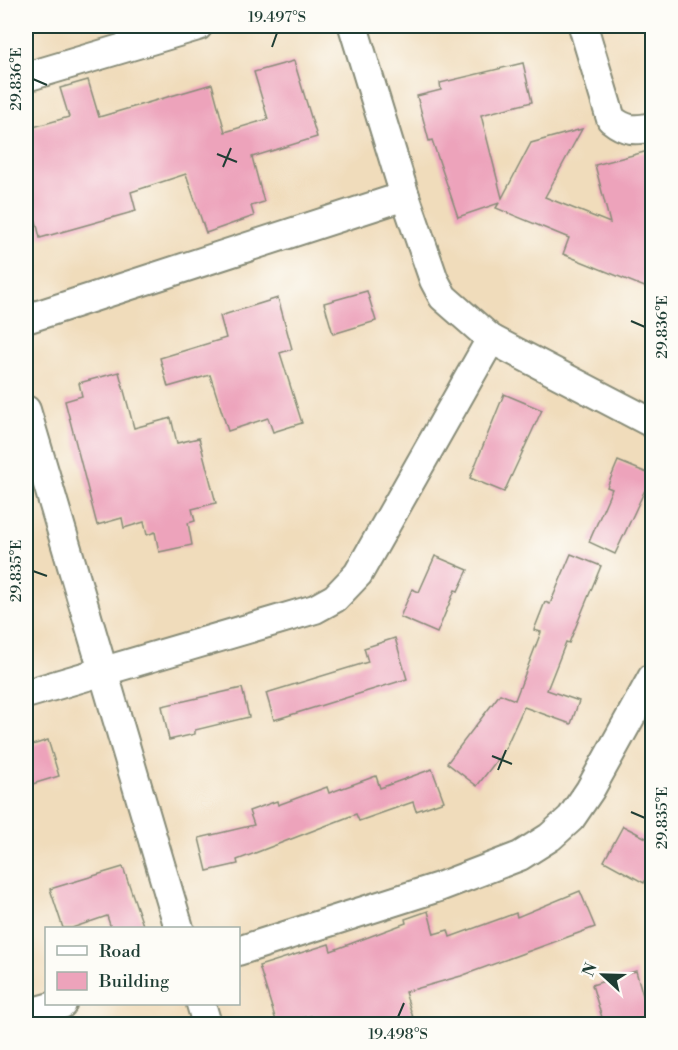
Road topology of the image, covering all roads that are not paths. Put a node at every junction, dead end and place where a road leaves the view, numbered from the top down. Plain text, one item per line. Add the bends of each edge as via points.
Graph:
1 (198, 26) edge
2 (353, 26) edge
3 (583, 26) edge
4 (26, 77) edge
5 (652, 127) edge
6 (405, 196) junction
7 (26, 319) edge
8 (491, 339) junction
9 (26, 410) edge
10 (652, 423) edge
11 (30, 444) edge
12 (104, 671) junction
13 (652, 678) edge
14 (26, 694) edge
15 (179, 927) edge
16 (240, 950) edge
17 (58, 1005) edge
18 (201, 1005) edge
19 (26, 1014) edge
20 (207, 1024) edge

1 - 4 street
2 - 6 street
3 - 5 street via 612,119 623,129
6 - 7 street
6 - 8 street via 443,297
8 - 10 street
8 - 12 street via 358,574 335,598 315,609
9 - 11 street
11 - 12 street
12 - 14 street
12 - 15 street
13 - 16 street via 590,790 571,818 550,837 520,856 439,887
17 - 19 street
18 - 20 street

